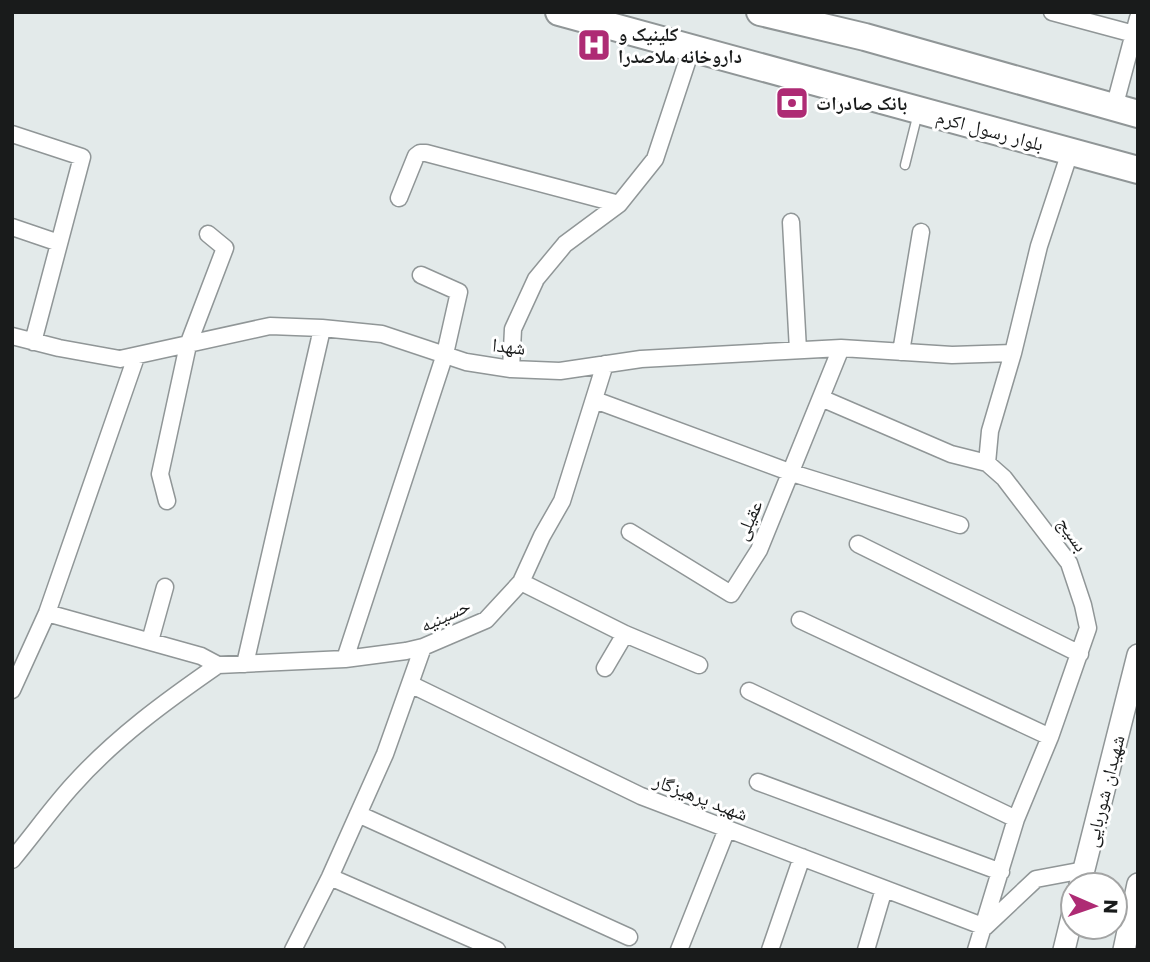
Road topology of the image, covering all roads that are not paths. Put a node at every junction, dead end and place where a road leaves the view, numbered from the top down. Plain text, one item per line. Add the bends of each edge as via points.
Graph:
1 (559, 12) edge
2 (760, 12) edge
3 (1052, 12) edge
4 (1079, 16) edge
5 (1136, 26) edge
6 (691, 50) junction
7 (918, 110) junction
8 (1126, 111) edge
9 (12, 134) edge
10 (1070, 152) junction
11 (905, 165) dead end
12 (1138, 170) edge
13 (399, 198) dead end
14 (619, 204) junction
15 (791, 222) dead end
16 (12, 227) edge
17 (921, 232) dead end
18 (208, 234) dead end
19 (59, 243) junction
20 (421, 275) dead end
21 (322, 329) junction
22 (12, 336) edge
23 (33, 342) junction
24 (188, 345) junction
25 (841, 348) junction
26 (798, 350) junction
27 (901, 352) junction
28 (1013, 353) junction
29 (445, 354) junction
30 (135, 357) junction
31 (605, 364) junction
32 (511, 369) junction
33 (821, 398) junction
34 (594, 400) junction
35 (987, 463) junction
36 (792, 473) junction
37 (167, 501) dead end
38 (961, 525) dead end
39 (630, 532) dead end
40 (858, 544) dead end
41 (521, 582) junction
42 (165, 587) dead end
43 (47, 613) junction
44 (800, 620) dead end
45 (625, 634) junction
46 (150, 642) junction
47 (423, 647) junction
48 (1080, 654) junction
49 (1138, 655) edge
50 (345, 659) junction
51 (245, 664) junction
52 (218, 665) junction
53 (699, 665) dead end
54 (606, 668) dead end
55 (410, 684) junction
56 (12, 690) edge
57 (749, 691) dead end
58 (1050, 737) junction
59 (758, 782) dead end
60 (358, 814) junction
61 (1016, 819) junction
62 (727, 829) junction
63 (802, 857) junction
64 (12, 860) edge
65 (1084, 871) edge
66 (1001, 872) junction
67 (330, 877) junction
68 (1059, 878) edge
69 (1138, 884) edge
70 (884, 888) junction
71 (985, 928) junction
72 (629, 937) dead end
73 (293, 950) edge
74 (497, 950) edge
75 (679, 950) edge
76 (770, 950) edge
77 (866, 950) edge
78 (976, 950) edge
79 (1124, 950) edge

1 - 6 main road, بلوار رسول اکرم
2 - 8 main road
3 - 4 street
4 - 5 street
5 - 8 street
6 - 7 main road, بلوار رسول اکرم
6 - 14 street via 655,159
7 - 10 main road, بلوار رسول اکرم
7 - 11 lane
9 - 19 street via 82,157
10 - 12 main road, بلوار رسول اکرم
10 - 28 street via 1039,246
13 - 14 street via 416,156 426,153
14 - 32 street via 565,244 536,279 513,329
15 - 26 street
16 - 19 street
17 - 27 street
18 - 24 street via 225,248
19 - 23 street
20 - 29 street via 459,292
21 - 24 street, شهدا via 270,326
21 - 29 street, شهدا via 382,334
21 - 51 street
22 - 23 street, شهدا
23 - 30 street, شهدا via 120,359
24 - 30 street, شهدا
24 - 37 street via 160,474
25 - 26 street, شهدا
25 - 27 street, شهدا
25 - 33 street, عقیلی
26 - 31 street, شهدا
27 - 28 street, شهدا
28 - 35 street via 990,431
29 - 32 street, شهدا
29 - 50 street
30 - 43 street
31 - 32 street, شهدا via 560,371
31 - 34 street, حسینیه
33 - 35 street via 951,454
33 - 36 street, عقیلی
34 - 36 street
34 - 41 street, حسینیه via 562,501
35 - 48 street, بسیج via 1004,478 1069,563 1088,628
36 - 38 street
36 - 39 street, عقیلی via 759,550 732,594
40 - 48 street
41 - 45 street
41 - 47 street, حسینیه via 486,620
42 - 46 street
43 - 46 street
43 - 56 street
44 - 58 street
45 - 53 street
45 - 54 street
46 - 52 street
47 - 50 street
47 - 55 street, حسینیه
48 - 58 street, بسیج
49 - 65 street, شهیدان شوربایی
50 - 51 street
51 - 52 street
52 - 64 street via 118,741 74,784
55 - 60 street, حسینیه
55 - 62 street, شهید پرهیزگار via 640,796
57 - 61 street
58 - 61 street, بسیج
59 - 66 street
60 - 67 street, حسینیه
60 - 72 street
61 - 66 street, بسیج
62 - 63 street, شهید پرهیزگار
62 - 75 street
63 - 70 street, شهید پرهیزگار
63 - 76 street
66 - 71 street, بسیج
67 - 73 street, حسینیه
67 - 74 street
68 - 71 street via 1036,879
69 - 79 street
70 - 71 street, شهید پرهیزگار
70 - 77 street
71 - 78 street, بسیج

